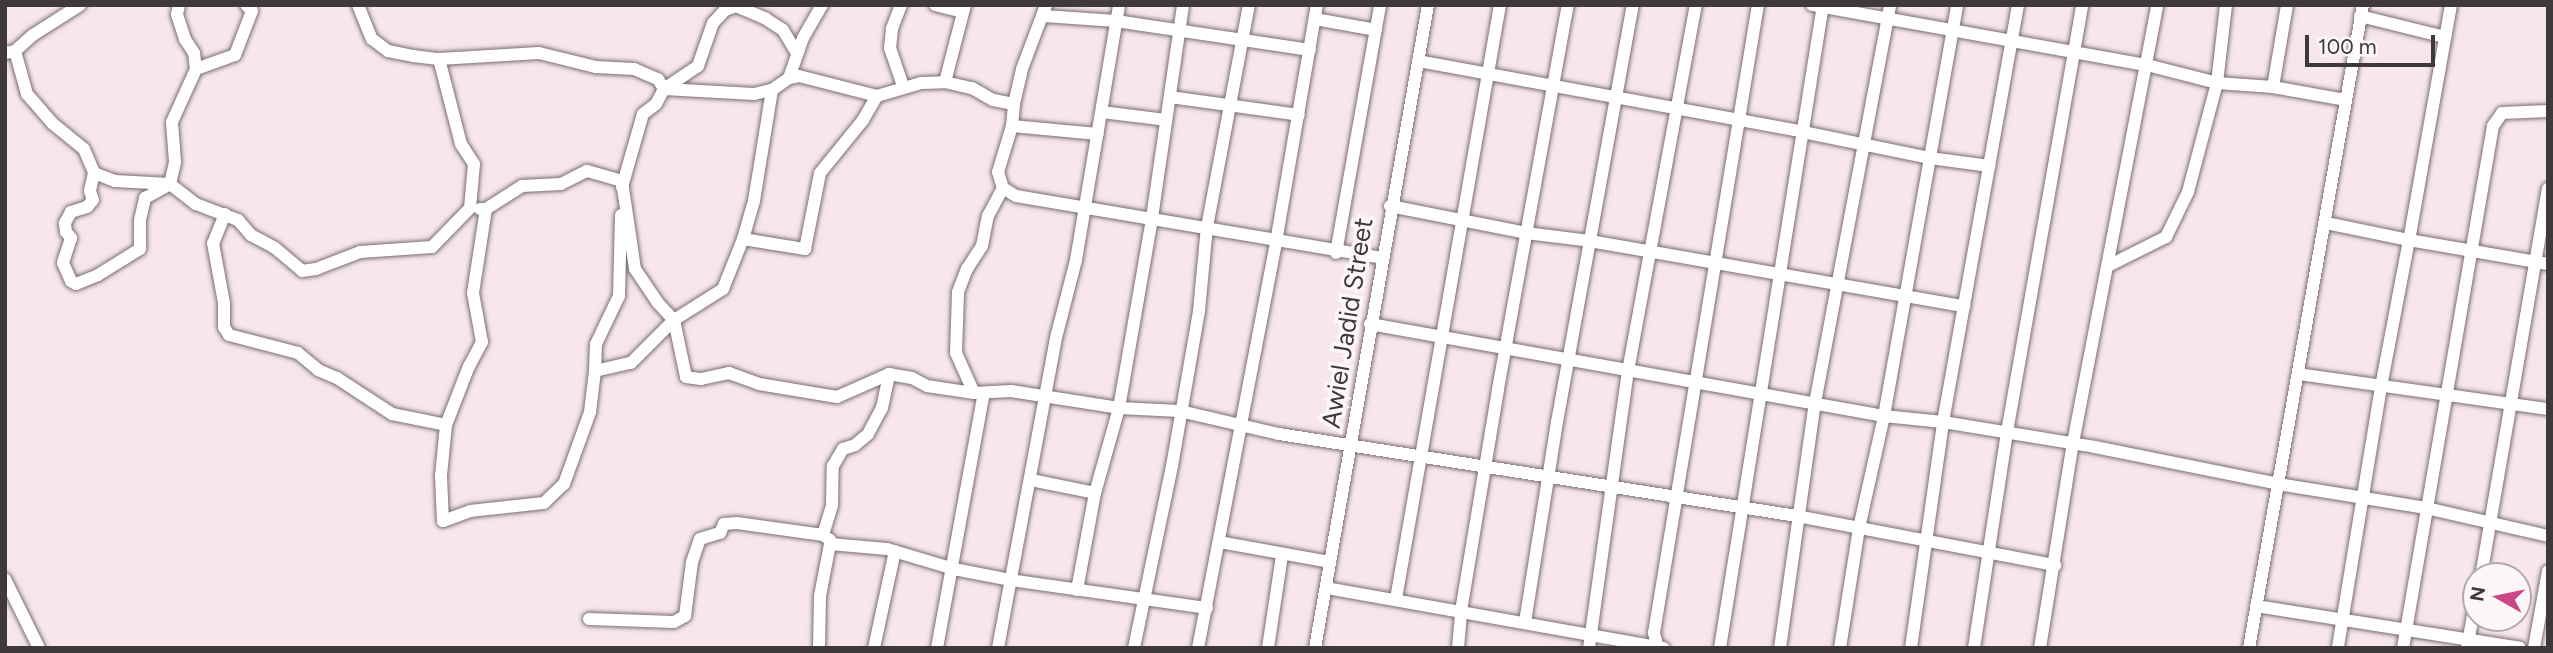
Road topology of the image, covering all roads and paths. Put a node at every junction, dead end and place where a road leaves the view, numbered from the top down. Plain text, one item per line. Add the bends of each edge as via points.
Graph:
1 (80, 5) edge
2 (178, 5) edge
3 (246, 5) edge
4 (358, 5) edge
5 (822, 5) edge
6 (901, 5) edge
7 (935, 5) edge
8 (1119, 5) edge
9 (1183, 5) edge
10 (1249, 5) edge
11 (1317, 5) edge
12 (1380, 5) edge
13 (1428, 5) edge
14 (1500, 5) edge
15 (1568, 5) edge
16 (1633, 5) edge
17 (1696, 5) edge
18 (1758, 5) edge
19 (1890, 5) edge
20 (1957, 5) edge
21 (2018, 5) edge
22 (2082, 5) edge
23 (2157, 5) edge
24 (2226, 5) edge
25 (2287, 5) edge
26 (2451, 5) edge
27 (1819, 6) edge
28 (964, 9) edge
29 (1045, 10) edge
30 (2362, 10) edge
31 (1315, 19) junction
32 (1888, 19) junction
33 (1116, 21) junction
34 (1376, 30) junction
35 (1180, 32) junction
36 (1952, 32) junction
37 (2445, 37) junction
38 (1241, 40) junction
39 (2010, 42) junction
40 (1310, 50) junction
41 (10, 52) edge
42 (2073, 52) junction
43 (797, 53) junction
44 (439, 59) junction
45 (1418, 61) junction
46 (2147, 65) junction
47 (196, 69) junction
48 (1488, 74) junction
49 (789, 78) junction
50 (945, 82) junction
51 (2217, 83) junction
52 (1551, 85) junction
53 (903, 86) junction
54 (2273, 87) junction
55 (664, 89) junction
56 (772, 90) junction
57 (877, 96) junction
58 (1614, 96) junction
59 (1170, 97) junction
60 (2345, 100) junction
61 (1014, 104) junction
62 (1231, 105) junction
63 (1677, 108) junction
64 (2548, 111) edge
65 (1102, 112) junction
66 (1298, 115) junction
67 (1166, 120) junction
68 (1740, 121) junction
69 (1012, 126) junction
70 (1803, 132) junction
71 (1098, 134) junction
72 (1864, 143) junction
73 (1930, 158) junction
74 (1989, 166) junction
75 (94, 173) junction
76 (622, 181) junction
77 (170, 184) junction
78 (1003, 188) junction
79 (2548, 188) edge
80 (1390, 206) junction
81 (470, 208) junction
82 (1085, 208) junction
83 (486, 209) junction
84 (225, 214) junction
85 (1152, 218) junction
86 (1462, 221) junction
87 (2326, 223) junction
88 (1207, 227) junction
89 (1525, 233) junction
90 (743, 239) junction
91 (2409, 240) junction
92 (1590, 241) junction
93 (1276, 242) junction
94 (2473, 249) junction
95 (1336, 253) junction
96 (1651, 253) junction
97 (1381, 258) junction
98 (2534, 262) junction
99 (2548, 264) edge
100 (1717, 265) junction
101 (2108, 265) junction
102 (1778, 273) junction
103 (1838, 285) junction
104 (1906, 296) junction
105 (1964, 306) junction
106 (674, 320) junction
107 (1370, 324) junction
108 (1442, 338) junction
109 (1506, 350) junction
110 (1569, 361) junction
111 (596, 371) junction
112 (1628, 372) junction
113 (2298, 373) junction
114 (889, 374) junction
115 (1696, 383) junction
116 (2381, 387) junction
117 (1760, 392) junction
118 (979, 393) junction
119 (2447, 395) junction
120 (1047, 397) junction
121 (2508, 402) junction
122 (1815, 403) junction
123 (1119, 408) junction
124 (2548, 410) edge
125 (1180, 411) junction
126 (1884, 416) junction
127 (1943, 422) junction
128 (446, 425) junction
129 (1241, 427) junction
130 (2007, 432) junction
131 (2073, 443) junction
132 (1350, 446) junction
133 (1420, 457) junction
134 (1486, 468) junction
135 (1549, 478) junction
136 (1031, 480) junction
137 (2278, 484) junction
138 (1611, 488) junction
139 (1095, 493) junction
140 (1676, 497) junction
141 (2362, 498) junction
142 (1742, 508) junction
143 (2426, 508) junction
144 (1797, 516) junction
145 (2490, 525) junction
146 (1859, 528) junction
147 (2548, 536) edge
148 (826, 539) junction
149 (1219, 542) junction
150 (1925, 542) junction
151 (895, 551) junction
152 (1990, 554) junction
153 (1282, 555) junction
154 (1330, 562) junction
155 (2483, 562) edge
156 (2055, 565) junction
157 (954, 569) junction
158 (2548, 572) edge
159 (5, 579) edge
160 (1010, 580) junction
161 (1326, 588) junction
162 (1077, 590) junction
163 (1396, 599) junction
164 (1143, 600) junction
165 (2256, 606) junction
166 (1207, 608) junction
167 (1461, 611) junction
168 (589, 619) dead end
169 (2343, 621) junction
170 (1525, 622) junction
171 (2406, 630) junction
172 (1591, 633) junction
173 (2468, 643) edge
174 (1660, 647) edge
175 (39, 648) edge
176 (819, 648) edge
177 (874, 648) edge
178 (937, 648) edge
179 (998, 648) edge
180 (1134, 648) edge
181 (1198, 648) edge
182 (1268, 648) edge
183 (1315, 648) edge
184 (1458, 648) edge
185 (1588, 648) edge
186 (1720, 648) edge
187 (1780, 648) edge
188 (1840, 648) edge
189 (1911, 648) edge
190 (1974, 648) edge
191 (2040, 648) edge
192 (2249, 648) edge
193 (2338, 648) edge
194 (2403, 648) edge
195 (2520, 648) edge
196 (2534, 648) edge

1 - 41 street
2 - 47 street
3 - 47 street via 252,11 235,55
4 - 44 street via 372,39 388,51
5 - 43 street
6 - 53 street via 890,48
7 - 28 street
8 - 33 street
9 - 35 street
10 - 38 street
11 - 31 street
12 - 34 street
13 - 45 street, Awiel Jadid Street
14 - 48 street
15 - 52 street
16 - 58 street
17 - 63 street
18 - 68 street
19 - 32 street
20 - 36 street
21 - 39 street
22 - 42 street
23 - 46 street
24 - 51 street
25 - 54 street
26 - 37 street
27 - 32 street
27 - 70 street
28 - 50 street
29 - 33 street
29 - 61 street
30 - 37 street
30 - 60 street
31 - 34 street
31 - 40 street
32 - 36 street
32 - 72 street
33 - 35 street
33 - 65 street
34 - 95 street
35 - 38 street
35 - 59 street
36 - 39 street
36 - 73 street
37 - 91 street
38 - 40 street
38 - 62 street
39 - 42 street
39 - 74 street
40 - 66 street
41 - 75 street via 27,94 52,123 84,149
42 - 46 street
42 - 130 street
43 - 49 street
43 - 55 street via 783,30 736,6 713,23 698,66
44 - 55 street via 539,53 596,68 634,69 658,79
44 - 81 street via 461,144 474,164
45 - 48 street
45 - 80 street, Awiel Jadid Street
46 - 51 street
46 - 101 street
47 - 77 street via 172,122 175,162
48 - 52 street
48 - 86 street
49 - 56 street
49 - 57 street via 803,76
50 - 53 street
50 - 61 street
51 - 54 street
51 - 101 street via 2188,192 2166,237
52 - 58 street
52 - 89 street
53 - 57 street
54 - 60 street
55 - 56 street via 754,94
55 - 76 street via 656,104 643,114
56 - 90 street via 754,201
57 - 90 street via 820,173 805,249
58 - 63 street
58 - 92 street
59 - 62 street
59 - 67 street
60 - 87 street
61 - 69 street
62 - 66 street
62 - 88 street
63 - 68 street
63 - 96 street
64 - 94 street via 2516,110 2497,117
65 - 67 street
65 - 71 street
66 - 93 street
67 - 85 street
68 - 70 street
68 - 100 street
69 - 71 street
69 - 78 street via 998,172
70 - 72 street
70 - 102 street
71 - 82 street
72 - 73 street
72 - 103 street
73 - 74 street
73 - 104 street
74 - 105 street
75 - 77 street via 115,181
75 - 77 street via 93,200 71,212 65,223 71,238 64,263 74,284 140,249 145,198
76 - 83 street via 587,171 561,184 522,186
76 - 106 street via 635,269
76 - 111 street via 619,296 596,344
77 - 84 street via 196,204
78 - 82 street via 1016,196
78 - 118 street via 988,216 982,246 958,292 956,352
79 - 98 street
80 - 86 street
80 - 97 street, Awiel Jadid Street
81 - 83 street
81 - 84 street via 432,247 360,252 302,271
82 - 85 street
82 - 120 street
83 - 128 street via 473,293 482,342
84 - 128 street via 213,243 224,327 229,335 298,353 392,414
85 - 88 street
85 - 123 street
86 - 89 street
86 - 108 street
87 - 91 street
87 - 113 street
88 - 93 street
88 - 125 street via 1199,312
89 - 92 street
89 - 109 street
90 - 106 street via 723,289
91 - 94 street
91 - 116 street
92 - 96 street
92 - 110 street
93 - 95 street
93 - 129 street
94 - 98 street
94 - 119 street
95 - 97 street
96 - 100 street
96 - 112 street
97 - 107 street, Awiel Jadid Street
98 - 99 street
98 - 121 street
100 - 102 street
100 - 115 street
101 - 131 street
102 - 103 street
102 - 117 street
103 - 104 street
103 - 122 street
104 - 105 street
104 - 126 street
105 - 127 street
106 - 111 street via 631,363
106 - 114 street via 685,377 729,373 759,384 837,397
107 - 108 street
107 - 132 street, Awiel Jadid Street
108 - 109 street
108 - 133 street
109 - 110 street
109 - 134 street
110 - 112 street
110 - 135 street
111 - 128 street via 590,412 564,484 544,503 470,511 443,521
112 - 115 street
112 - 138 street
113 - 116 street
113 - 137 street
114 - 118 street via 927,386
114 - 148 street via 882,408 868,434 843,449 833,466
115 - 117 street
115 - 140 street
116 - 119 street
116 - 141 street
117 - 122 street
117 - 142 street
118 - 120 street via 1011,391
118 - 157 street
119 - 121 street
119 - 143 street
120 - 123 street
120 - 136 street
121 - 124 street
121 - 145 street
122 - 126 street
122 - 144 street
123 - 125 street
123 - 139 street
125 - 129 street
125 - 164 street
126 - 127 street
126 - 146 street
127 - 130 street
127 - 150 street
129 - 132 street
129 - 149 street
130 - 131 street
130 - 152 street
131 - 137 street
131 - 156 street
132 - 133 street
132 - 154 street, Awiel Jadid Street
133 - 134 street
133 - 163 street
134 - 135 street
134 - 167 street
135 - 138 street
135 - 170 street
136 - 139 street
136 - 160 street
137 - 141 street
137 - 165 street
138 - 140 street
138 - 172 street
139 - 162 street
140 - 142 street
140 - 174 street via 1654,633
141 - 143 street
141 - 169 street
142 - 144 street
142 - 186 street
143 - 145 street
143 - 171 street
144 - 146 street
144 - 187 street
145 - 147 street
145 - 155 street
146 - 150 street
146 - 188 street
148 - 151 street
148 - 168 street via 724,524 720,533 700,539 685,616 674,622
148 - 176 street
149 - 153 street
149 - 166 street
150 - 152 street
150 - 189 street
151 - 157 street
151 - 177 street
152 - 156 street
152 - 190 street
153 - 154 street
153 - 182 street
154 - 161 street, Awiel Jadid Street
156 - 191 street
157 - 160 street
157 - 178 street
158 - 196 street
159 - 175 street
160 - 162 street
160 - 179 street
161 - 163 street
161 - 183 street, Awiel Jadid Street
162 - 164 street
163 - 167 street
164 - 166 street
164 - 180 street
165 - 169 street
165 - 192 street
166 - 181 street
167 - 170 street
167 - 184 street
169 - 171 street
169 - 193 street
170 - 172 street
171 - 173 street
171 - 194 street
172 - 174 street
172 - 185 street
173 - 195 street

